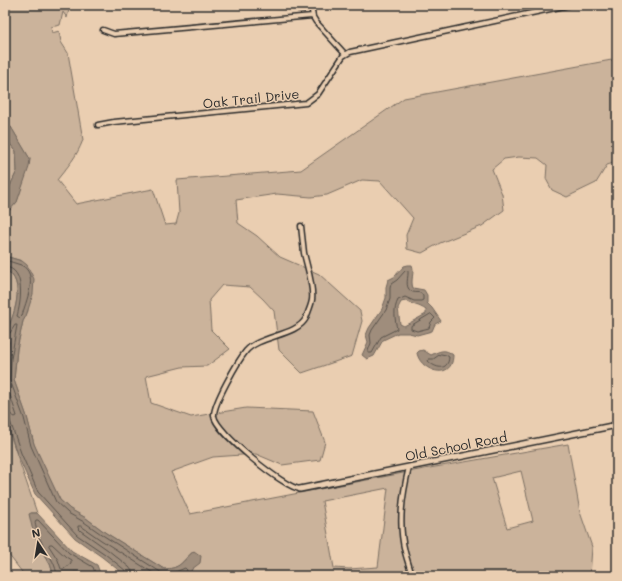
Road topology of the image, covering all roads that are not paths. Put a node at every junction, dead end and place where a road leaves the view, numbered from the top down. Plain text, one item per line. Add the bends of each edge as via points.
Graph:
1 (311, 5) edge
2 (570, 5) edge
3 (312, 16) junction
4 (102, 30) dead end
5 (345, 54) junction
6 (98, 125) dead end
7 (301, 226) dead end
8 (617, 425) edge
9 (409, 467) junction
10 (300, 490) joint
11 (412, 576) edge

1 - 3 street
2 - 5 street
3 - 4 street via 114,34
3 - 5 street
5 - 6 street, Oak Trail Drive via 318,94 306,103
7 - 10 street via 312,299 305,319 300,326 247,350 237,364 214,411 215,420 224,433 241,450 280,480
8 - 9 street, Old School Road
9 - 10 street, Old School Road
9 - 11 street via 400,515 405,552

